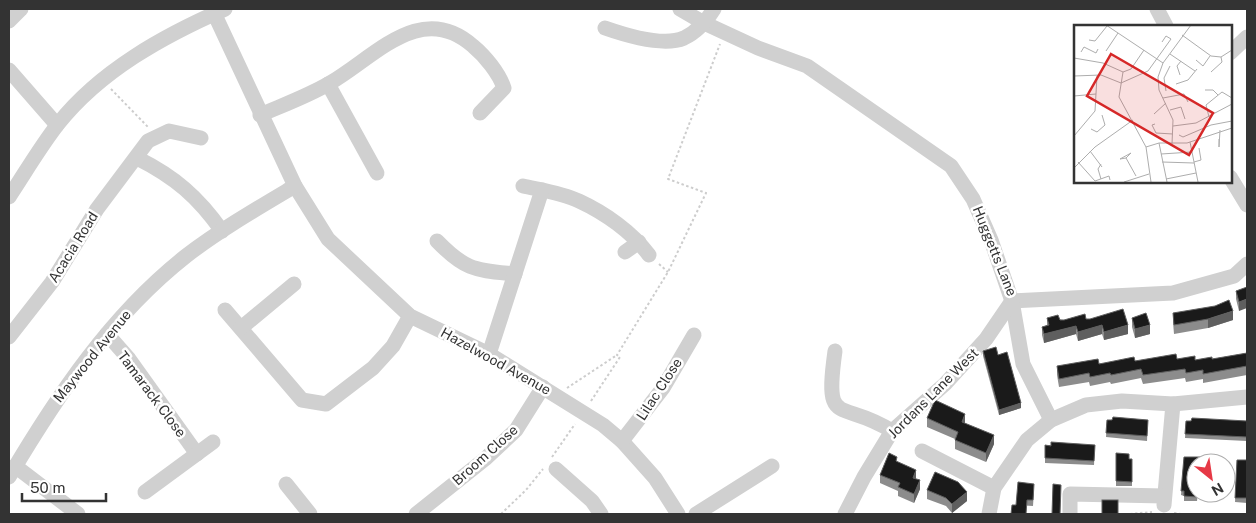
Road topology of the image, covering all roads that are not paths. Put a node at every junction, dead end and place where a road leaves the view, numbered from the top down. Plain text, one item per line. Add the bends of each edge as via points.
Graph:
1 (21, 9) edge
2 (680, 9) edge
3 (714, 9) edge
4 (1157, 9) edge
5 (220, 11) edge
6 (9, 21) edge
7 (704, 23) junction
8 (1165, 25) edge
9 (605, 28) dead end
10 (1247, 37) edge
11 (1231, 52) edge
12 (9, 70) edge
13 (328, 84) junction
14 (480, 113) dead end
15 (260, 115) junction
16 (57, 125) junction
17 (201, 138) dead end
18 (137, 158) junction
19 (377, 173) dead end
20 (1231, 179) edge
21 (295, 186) junction
22 (523, 186) dead end
23 (542, 190) junction
24 (9, 197) edge
25 (1247, 205) edge
26 (222, 231) junction
27 (437, 241) dead end
28 (639, 242) junction
29 (625, 252) dead end
30 (649, 255) dead end
31 (1247, 264) edge
32 (515, 274) junction
33 (294, 284) dead end
34 (1012, 301) junction
35 (226, 310) dead end
36 (410, 316) junction
37 (241, 328) junction
38 (106, 334) junction
39 (694, 335) dead end
40 (9, 337) edge
41 (835, 350) dead end
42 (489, 354) junction
43 (543, 387) junction
44 (1247, 397) edge
45 (1173, 404) junction
46 (1051, 420) junction
47 (892, 431) junction
48 (622, 441) junction
49 (213, 442) dead end
50 (922, 451) dead end
51 (197, 454) junction
52 (772, 466) dead end
53 (556, 469) dead end
54 (12, 472) edge
55 (286, 484) dead end
56 (994, 488) junction
57 (145, 492) dead end
58 (78, 514) edge
59 (310, 514) edge
60 (416, 514) edge
61 (601, 514) edge
62 (678, 514) edge
63 (696, 514) edge
64 (845, 514) edge
65 (989, 514) edge
66 (1070, 514) edge

1 - 6 street
2 - 7 street, Huggetts Lane
3 - 7 street
4 - 8 street
5 - 15 street, Hazelwood Avenue
5 - 16 street via 159,41 119,67 80,99
7 - 9 street via 684,38 660,40 630,37
7 - 34 street, Huggetts Lane via 807,66 950,166 973,199
10 - 11 street
12 - 16 street
13 - 14 street via 407,32 423,27 442,30 462,36 510,87
13 - 15 street
13 - 19 street via 375,155
15 - 21 street, Hazelwood Avenue
16 - 24 street
17 - 18 street, Acacia Road via 169,131 148,141
18 - 26 street via 166,172 204,207
18 - 40 street, Acacia Road via 97,209 52,282
20 - 25 street
21 - 26 street, Maywood Avenue
21 - 36 street, Hazelwood Avenue via 328,239
22 - 23 street
23 - 28 street via 578,200
23 - 32 street
26 - 38 street, Maywood Avenue via 184,258
27 - 32 street via 455,260 477,270
28 - 29 street
28 - 30 street
31 - 34 street, Huggetts Lane via 1234,276 1173,293
32 - 42 street
33 - 37 street
34 - 46 street via 1023,364
34 - 47 street, Jordans Lane West via 986,339 945,384
35 - 37 street
36 - 37 street via 374,368 326,404 302,400
36 - 42 street, Hazelwood Avenue
38 - 51 street, Tamarack Close via 140,374
38 - 54 street, Maywood Avenue via 62,391
39 - 48 street, Lilac Close via 663,388
41 - 47 street via 833,403 840,410
42 - 43 street, Hazelwood Avenue
43 - 48 street, Hazelwood Avenue
43 - 60 street, Broom Close via 516,430
44 - 45 street
45 - 46 street via 1122,401 1086,405
45 - 66 street via 1164,500 1070,494
46 - 56 street via 1027,440
47 - 64 street, Jordans Lane West
48 - 62 street, Hazelwood Avenue via 655,478
49 - 51 street
50 - 56 street
51 - 57 street
52 - 63 street
53 - 61 street
54 - 58 street
55 - 59 street
56 - 65 street

